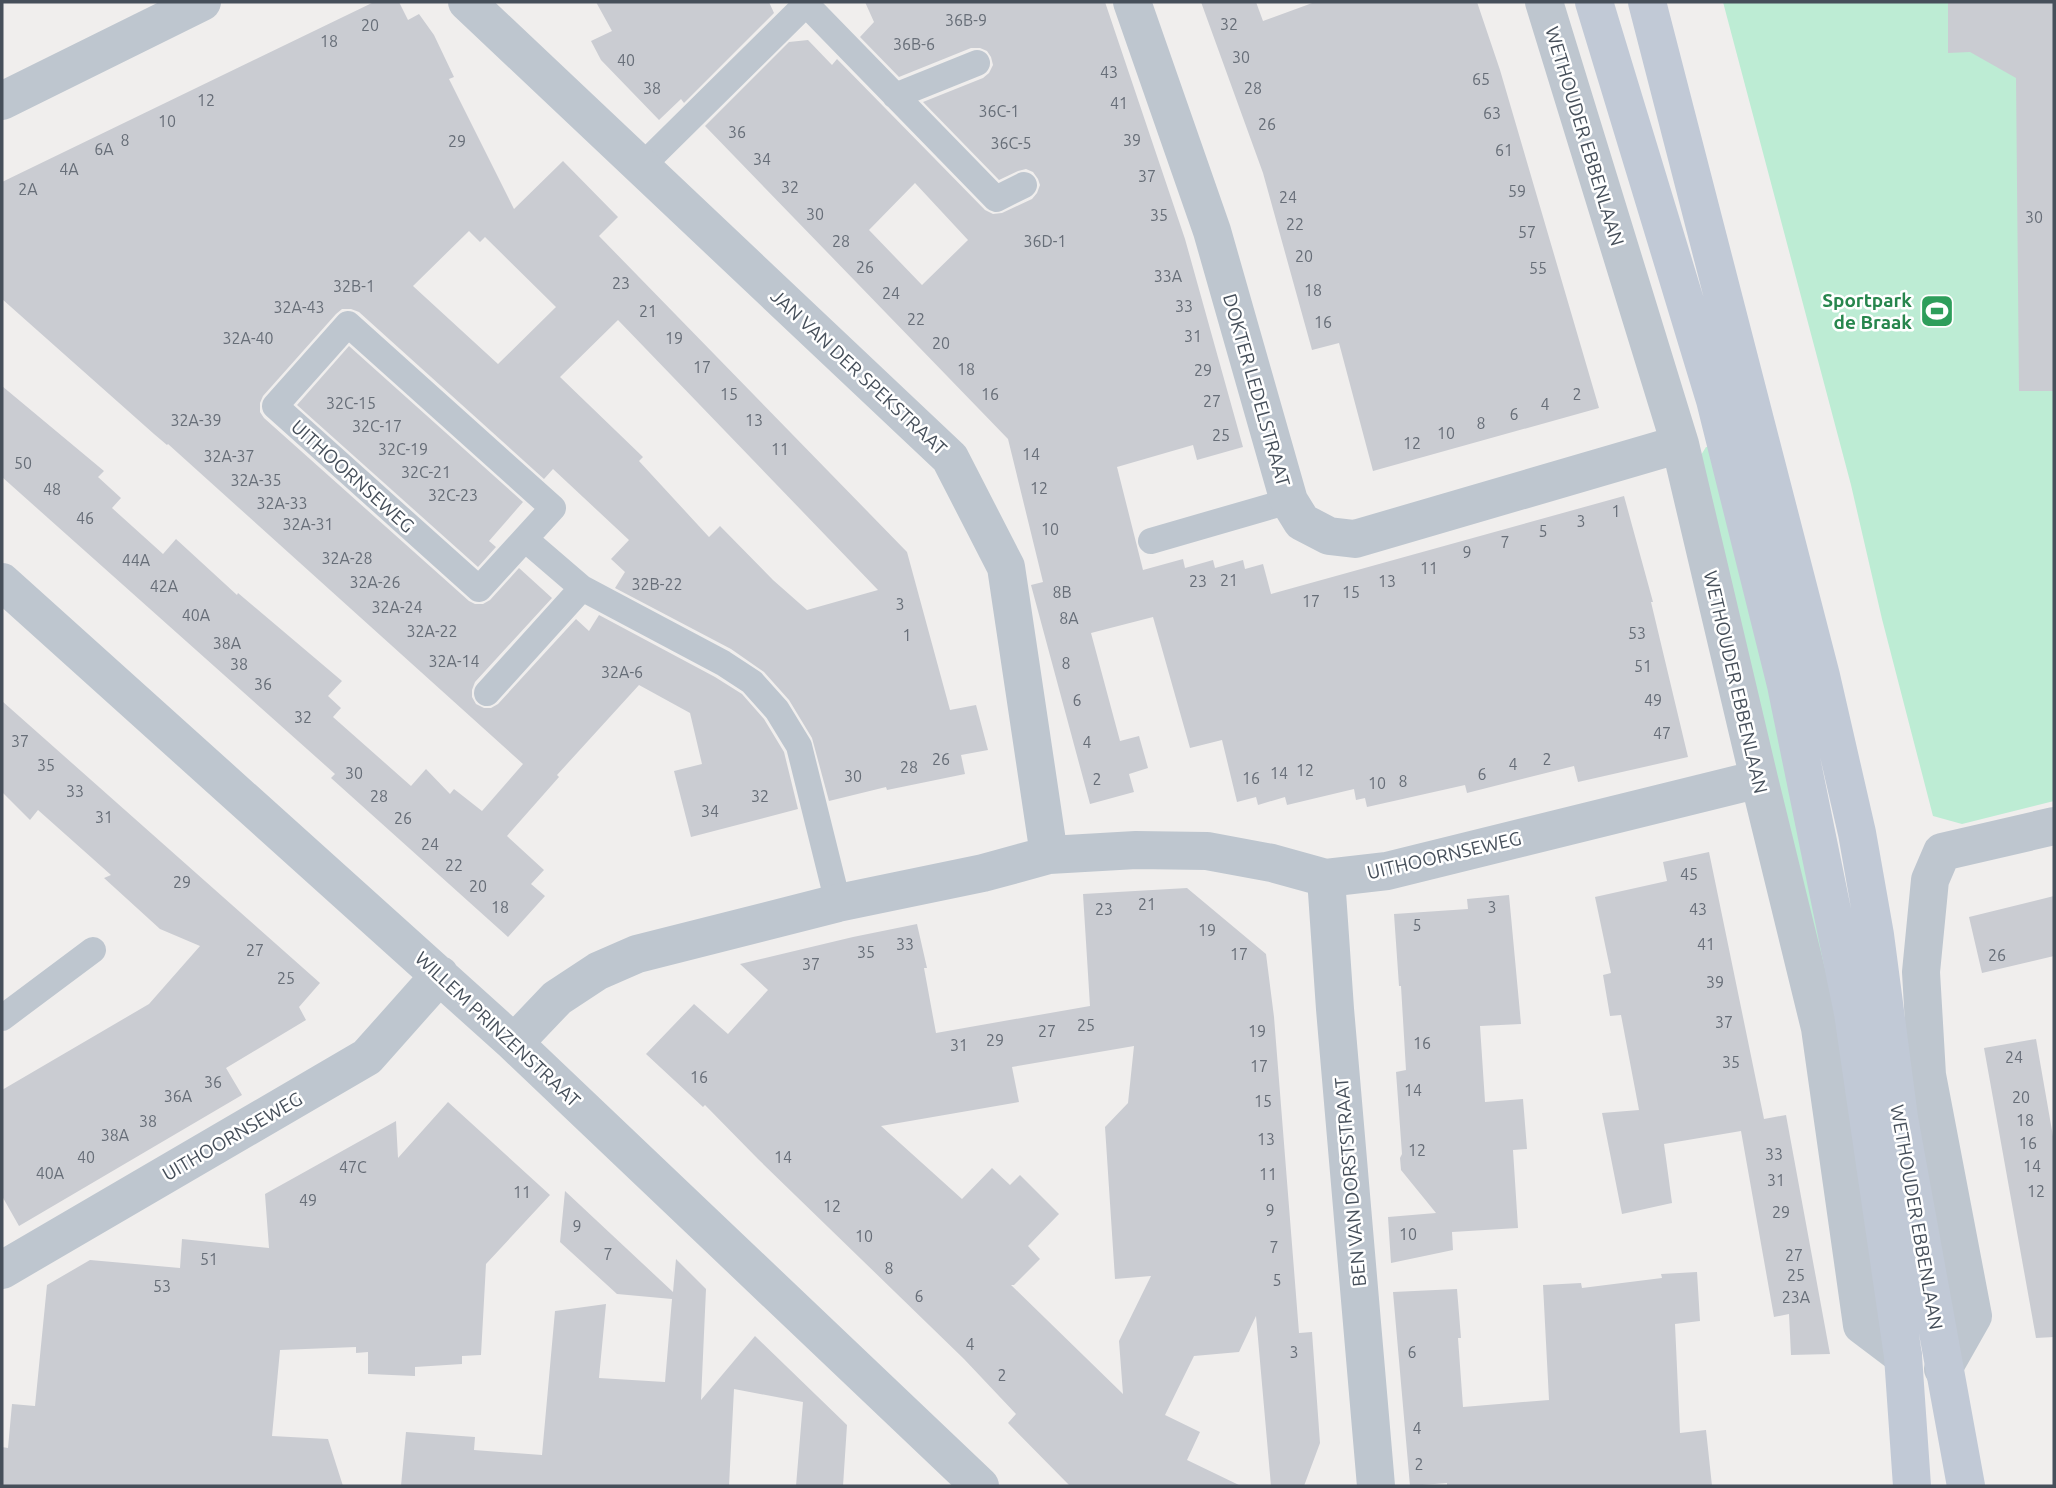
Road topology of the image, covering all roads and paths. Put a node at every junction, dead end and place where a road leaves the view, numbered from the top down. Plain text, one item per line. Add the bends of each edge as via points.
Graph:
1 (202, 2) edge
2 (467, 2) edge
3 (807, 2) edge
4 (1132, 2) edge
5 (1544, 2) edge
6 (1594, 2) edge
7 (1647, 2) edge
8 (977, 63) dead end
9 (895, 96) junction
10 (2, 101) edge
11 (642, 166) junction
12 (1024, 185) dead end
13 (1680, 444) junction
14 (1289, 501) junction
15 (525, 539) junction
16 (1151, 541) dead end
17 (3, 584) edge
18 (582, 588) junction
19 (487, 694) dead end
20 (1759, 779) junction
21 (2054, 826) edge
22 (1049, 855) junction
23 (1326, 878) junction
24 (838, 903) junction
25 (93, 950) dead end
26 (440, 975) junction
27 (2, 1018) edge
28 (514, 1043) junction
29 (5, 1260) edge
30 (1903, 1356) junction
31 (1943, 1369) junction
32 (980, 1486) edge
33 (1376, 1486) edge
34 (1912, 1486) edge
35 (1966, 1486) edge

1 - 10 street
2 - 11 street, JAN VAN DER SPEKSTRAAT
3 - 9 lane
3 - 11 lane
4 - 14 street, DOKTER LEDELSTRAAT via 1212,231
5 - 13 street, WETHOUDER EBBENLAAN
6 - 30 main road, WETHOUDER EBBENLAAN via 1715,400 1786,685 1853,1013
7 - 31 main road, WETHOUDER EBBENLAAN via 1857,833 1899,1118
8 - 9 lane
9 - 12 lane via 996,199
11 - 22 street, JAN VAN DER SPEKSTRAAT via 950,458 1006,567
13 - 14 street, DOKTER LEDELSTRAAT via 1355,540 1329,536 1302,522
13 - 20 street, WETHOUDER EBBENLAAN
14 - 16 lane
15 - 15 lane, UITHOORNSEWEG via 480,590 275,406 348,324 553,508
15 - 18 lane
17 - 26 street, WILLEM PRINZENSTRAAT
18 - 19 lane
18 - 24 lane via 723,663 752,682 777,710 799,746
20 - 23 street, UITHOORNSEWEG via 1387,872
20 - 30 street, WETHOUDER EBBENLAAN via 1820,1028 1862,1325
21 - 31 street, WETHOUDER EBBENLAAN via 1942,852 1930,880 1921,972 1927,1076 1973,1316
22 - 23 street, UITHOORNSEWEG via 1207,851
22 - 24 street, UITHOORNSEWEG
23 - 33 street, BEN VAN DORSTSTRAAT
24 - 28 street, UITHOORNSEWEG via 637,954 598,971 557,998
25 - 27 lane
26 - 28 street, WILLEM PRINZENSTRAAT
26 - 29 street, UITHOORNSEWEG via 367,1057
28 - 32 street, WILLEM PRINZENSTRAAT
30 - 34 main road, WETHOUDER EBBENLAAN
31 - 35 main road, WETHOUDER EBBENLAAN

